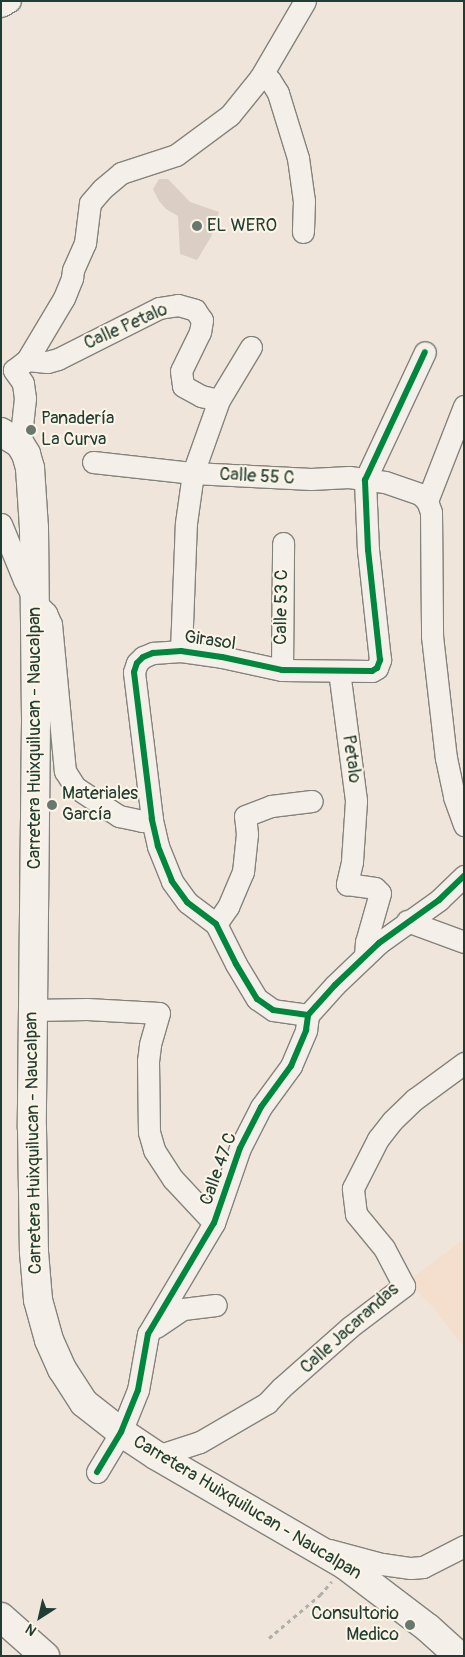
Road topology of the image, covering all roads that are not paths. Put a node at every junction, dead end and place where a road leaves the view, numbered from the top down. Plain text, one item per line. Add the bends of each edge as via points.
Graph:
1 (10, 1) edge
2 (305, 1) edge
3 (1, 6) edge
4 (260, 78) junction
5 (304, 232) dead end
6 (251, 347) dead end
7 (425, 352) dead end
8 (14, 364) edge
9 (219, 400) junction
10 (464, 406) edge
11 (11, 438) edge
12 (93, 462) dead end
13 (193, 473) junction
14 (365, 480) junction
15 (423, 498) junction
16 (1, 524) edge
17 (283, 543) dead end
18 (35, 602) junction
19 (181, 650) junction
20 (282, 670) junction
21 (339, 671) junction
22 (312, 801) dead end
23 (152, 819) junction
24 (464, 825) edge
25 (464, 876) edge
26 (407, 921) junction
27 (216, 924) junction
28 (464, 942) edge
29 (365, 956) junction
30 (32, 1010) junction
31 (308, 1015) junction
32 (464, 1063) edge
33 (214, 1223) junction
34 (216, 1305) dead end
35 (148, 1334) junction
36 (121, 1432) junction
37 (157, 1456) junction
38 (97, 1472) dead end
39 (308, 1544) junction
40 (464, 1546) edge
41 (1, 1617) edge
42 (45, 1656) edge
43 (459, 1656) edge

1 - 3 street
2 - 4 street
4 - 5 street via 270,80 278,92 298,158 304,201
4 - 8 street via 230,115 176,155 121,173 102,188 90,203 85,242 64,298
6 - 9 street
7 - 14 street
8 - 9 street, Calle Petalo via 58,359 159,308 178,304 195,310 202,320 200,332 181,371 183,386 201,396
8 - 11 street via 23,383 25,398
9 - 13 street
10 - 15 street
11 - 18 main road, Carretera Huixquilucan - Naucalpan via 30,468
12 - 13 street, Calle 55 C
13 - 14 street, Calle 55 C
13 - 19 street via 186,523
14 - 15 street, Calle 55 C via 385,482
14 - 21 street, Girasol via 368,550 380,660 377,668 372,670
15 - 24 street via 431,512 432,636 446,758
16 - 18 street
17 - 20 street, Calle 53 C
18 - 23 street via 51,624 65,771 75,787 119,816 142,821
18 - 30 main road, Carretera Huixquilucan - Naucalpan
19 - 20 street, Girasol
19 - 23 street, Girasol via 143,657 134,672
20 - 21 street, Girasol
21 - 29 street, Petalo via 356,801 347,884 375,888 380,893
22 - 27 street via 278,805 245,816 247,834 243,872
23 - 27 street, Girasol via 158,846 179,894
25 - 26 street via 439,900
26 - 28 street
26 - 29 street
27 - 31 street via 257,999 273,1010
29 - 31 street
30 - 33 street via 159,1013 149,1053 149,1132 154,1150 174,1179
30 - 36 main road, Carretera Huixquilucan - Naucalpan via 32,1138 38,1300 49,1340 62,1369 84,1403
31 - 33 street, Calle 47 C via 304,1036 291,1066 261,1107 240,1148
32 - 37 street, Calle Jacarandas via 415,1100 378,1139 353,1188 356,1214 384,1248 404,1286 350,1327 267,1403 200,1442
33 - 35 street, Calle 47 C
34 - 35 street via 182,1309
35 - 36 street, Calle 47 C via 138,1390
36 - 37 main road, Carretera Huixquilucan - Naucalpan
36 - 38 street, Calle 47 C
37 - 39 main road, Carretera Huixquilucan - Naucalpan
39 - 40 street via 401,1568 423,1567
39 - 43 main road, Carretera Huixquilucan - Naucalpan via 345,1565 421,1622
41 - 42 main road

